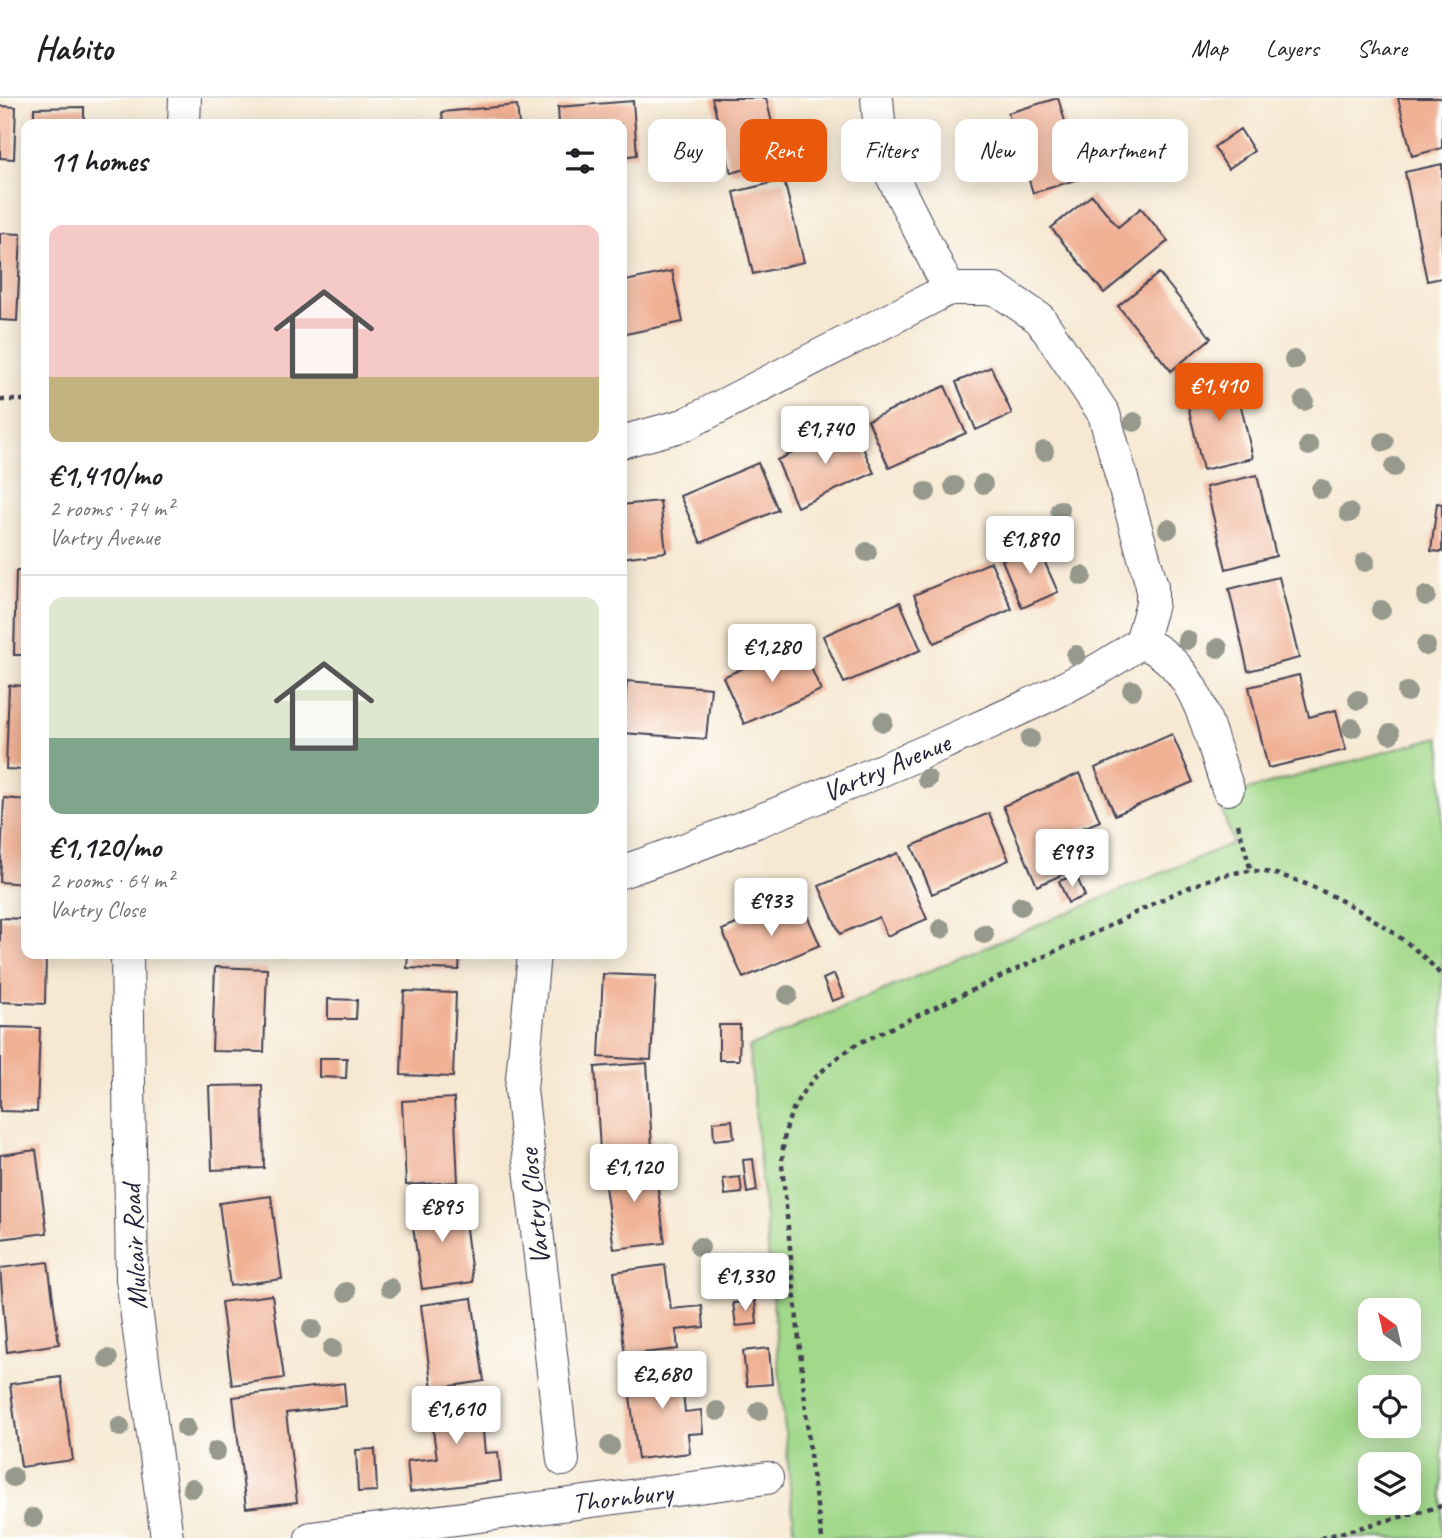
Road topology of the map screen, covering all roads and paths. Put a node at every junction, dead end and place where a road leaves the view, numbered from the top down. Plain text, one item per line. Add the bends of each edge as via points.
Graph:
1 (185, 98) edge
2 (877, 98) edge
3 (184, 119) edge
4 (949, 289) junction
5 (0, 400) edge
6 (21, 400) edge
7 (627, 440) edge
8 (1141, 642) junction
9 (1228, 789) joint
10 (627, 870) edge
11 (1251, 871) junction
12 (127, 959) edge
13 (534, 959) edge
14 (1442, 976) edge
15 (563, 1460) dead end
16 (767, 1478) dead end
17 (1442, 1506) edge
18 (1349, 1531) junction
19 (167, 1538) edge
20 (311, 1538) edge
21 (822, 1538) edge
22 (1321, 1538) edge
23 (1351, 1538) edge

1 - 3 street
2 - 4 street via 883,156
4 - 7 street via 684,425
4 - 8 street via 996,289 1040,319 1104,414 1152,586
5 - 6 path
8 - 9 street via 1157,648 1191,684
8 - 10 street, Vartry Avenue via 1046,699 733,831
9 - 11 path
11 - 14 path via 1286,875 1321,890 1409,942
11 - 21 path via 1186,890 857,1044 828,1063 790,1113 782,1134 782,1166
12 - 19 street, Mulcair Road via 132,1279
13 - 15 street, Vartry Close via 521,1089
16 - 20 street, Thornbury
17 - 18 path
18 - 22 path
18 - 23 path

